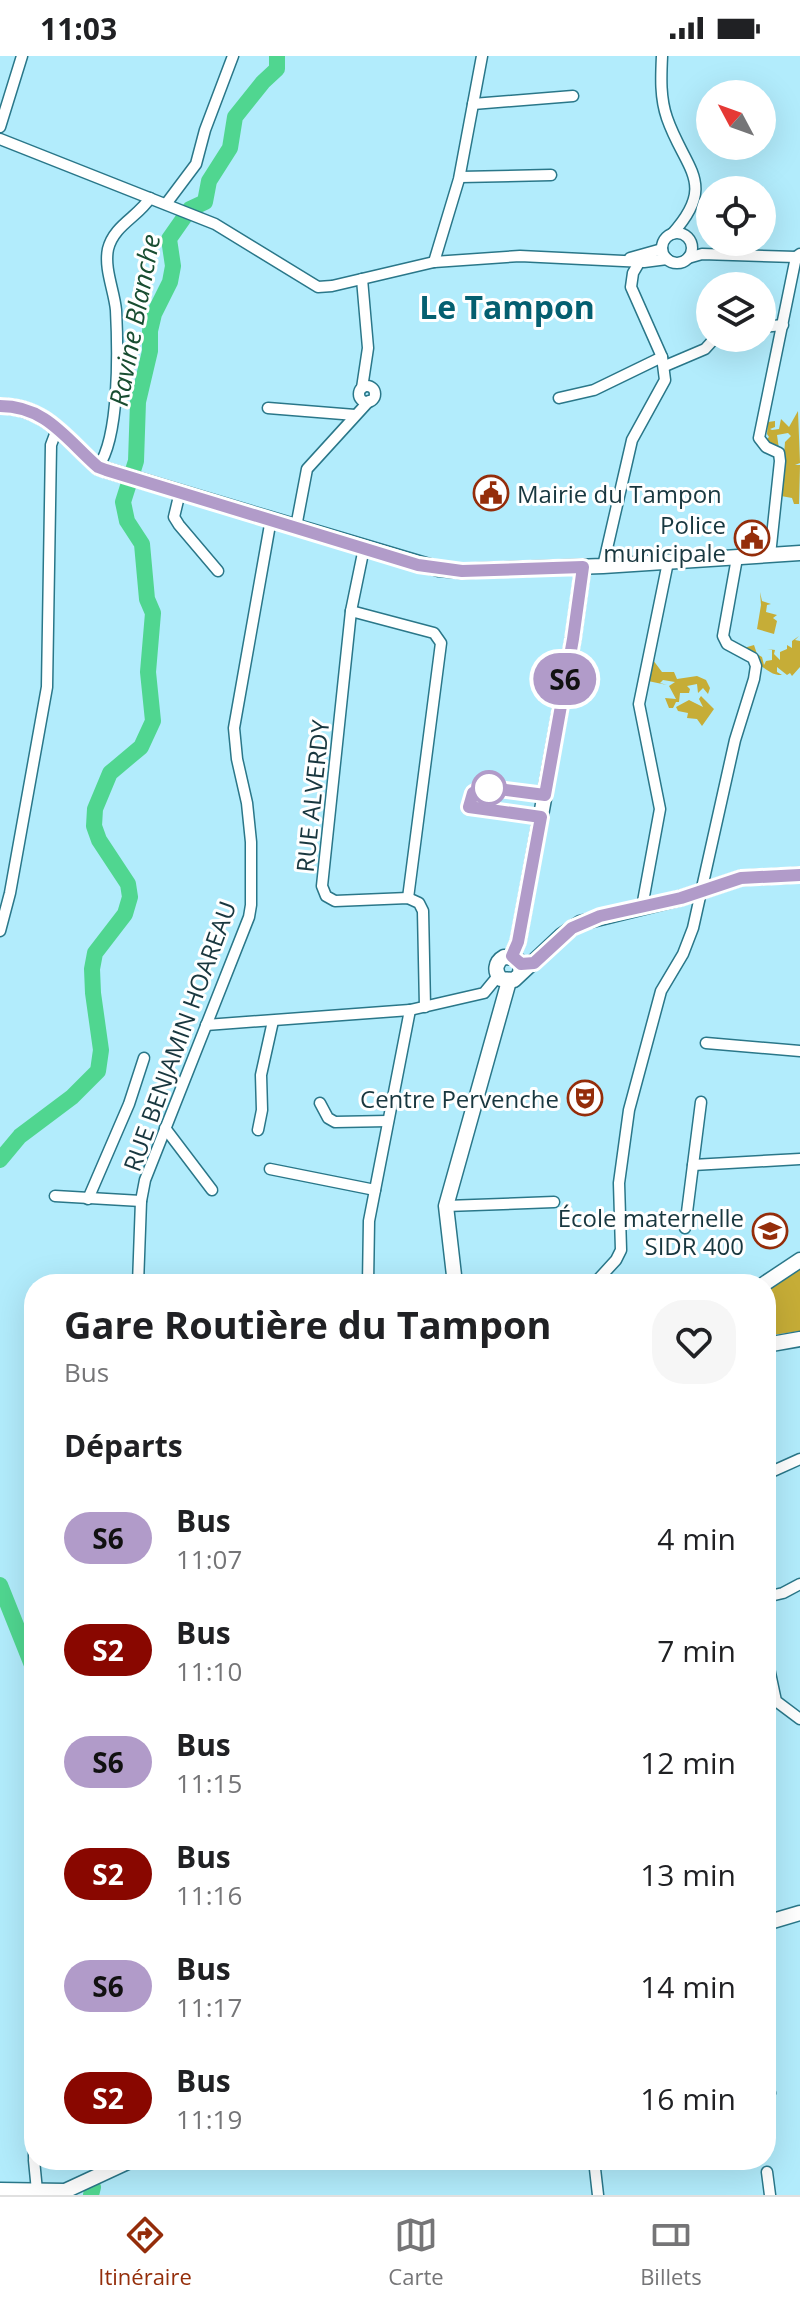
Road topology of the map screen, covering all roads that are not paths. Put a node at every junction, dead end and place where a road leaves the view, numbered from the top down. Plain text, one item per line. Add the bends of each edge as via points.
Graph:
1 (22, 56) edge
2 (233, 56) edge
3 (482, 56) edge
4 (662, 56) edge
5 (573, 96) dead end
6 (473, 104) junction
7 (0, 127) edge
8 (0, 139) edge
9 (551, 175) dead end
10 (460, 177) junction
11 (150, 198) junction
12 (166, 204) junction
13 (688, 217) junction
14 (672, 234) junction
15 (684, 236) junction
16 (664, 254) junction
17 (694, 254) junction
18 (798, 255) edge
19 (624, 259) junction
20 (640, 261) junction
21 (434, 262) junction
22 (362, 279) junction
23 (783, 325) junction
24 (776, 326) edge
25 (696, 352) edge
26 (664, 362) junction
27 (559, 398) dead end
28 (0, 406) edge
29 (268, 408) dead end
30 (355, 415) junction
31 (57, 429) junction
32 (102, 468) junction
33 (180, 492) junction
34 (271, 519) junction
35 (296, 527) junction
36 (364, 548) junction
37 (800, 553) edge
38 (770, 555) junction
39 (737, 558) junction
40 (668, 562) junction
41 (603, 566) junction
42 (583, 567) junction
43 (218, 571) dead end
44 (351, 611) junction
45 (800, 875) edge
46 (701, 892) junction
47 (408, 898) junction
48 (642, 907) junction
49 (1, 924) edge
50 (513, 970) junction
51 (488, 992) junction
52 (503, 1004) junction
53 (425, 1007) junction
54 (410, 1010) junction
55 (273, 1021) junction
56 (206, 1025) junction
57 (706, 1043) dead end
58 (800, 1051) edge
59 (144, 1058) dead end
60 (701, 1102) dead end
61 (320, 1103) dead end
62 (388, 1121) junction
63 (165, 1128) junction
64 (258, 1130) dead end
65 (800, 1159) edge
66 (693, 1165) junction
67 (270, 1169) dead end
68 (212, 1190) dead end
69 (375, 1190) junction
70 (55, 1196) dead end
71 (88, 1199) junction
72 (141, 1201) junction
73 (554, 1202) dead end
74 (446, 1206) junction
75 (685, 1228) dead end
76 (800, 1260) edge
77 (138, 1274) edge
78 (368, 1274) edge
79 (454, 1274) edge
80 (603, 1274) edge
81 (776, 1276) edge
82 (800, 1339) edge
83 (776, 1345) edge
84 (800, 1459) edge
85 (776, 1470) edge
86 (800, 1584) edge
87 (776, 1595) edge
88 (776, 1707) edge
89 (800, 1719) edge
90 (800, 1915) edge
91 (776, 1921) edge
92 (35, 2170) edge
93 (110, 2170) edge
94 (595, 2170) edge
95 (767, 2172) dead end
96 (0, 2190) edge
97 (37, 2191) junction
98 (598, 2195) edge
99 (770, 2195) edge

1 - 7 street
2 - 12 street via 196,164
3 - 6 street
4 - 13 street via 667,117 694,176 696,192
5 - 6 street
6 - 10 street
8 - 11 street
9 - 10 street
10 - 21 street
11 - 12 street
11 - 32 street via 118,229 107,253 116,310 115,416
12 - 22 street via 215,224 312,284
13 - 14 street
13 - 15 street
14 - 15 street
14 - 16 street via 664,241
15 - 17 street
16 - 17 street via 675,263
16 - 19 street
16 - 20 street
17 - 18 street
18 - 23 street
19 - 20 street
19 - 21 street via 520,256
20 - 26 street via 631,280 633,293
21 - 22 street
22 - 30 street via 368,389 361,398 369,401
23 - 24 street
23 - 38 street via 759,438 779,453 780,461
25 - 26 street
26 - 27 street
26 - 41 street via 661,390 632,440
28 - 31 street via 38,413
29 - 30 street
30 - 35 street via 307,469
31 - 32 street
31 - 49 street via 51,445 47,687
32 - 33 street
33 - 34 street
33 - 43 street via 174,517
34 - 35 street
34 - 56 street, RUE BENJAMIN HOAREAU via 234,728 251,842 251,905
35 - 36 street
36 - 42 street via 439,569
36 - 44 street, RUE ALVERDY
37 - 38 street
38 - 39 street
39 - 40 street
39 - 46 street via 723,636 756,666
40 - 41 street
40 - 48 street via 639,704 660,809
41 - 42 street
42 - 50 street
44 - 47 street via 434,633 441,643
44 - 47 street, RUE ALVERDY via 322,886 335,901
45 - 46 street via 741,878
46 - 48 street
46 - 80 street via 689,941 657,1002 632,1098 619,1183 621,1250
47 - 53 street via 422,906
48 - 50 street via 580,923
50 - 51 street
50 - 52 street
51 - 52 street
51 - 53 street
52 - 74 street
53 - 54 street
54 - 55 street
54 - 62 street
55 - 56 street
55 - 64 street via 261,1075
56 - 63 street, RUE BENJAMIN HOAREAU
57 - 58 street
59 - 71 street
60 - 66 street
61 - 62 street via 335,1122
62 - 69 street
63 - 68 street
63 - 72 street, RUE BENJAMIN HOAREAU
65 - 66 street
66 - 75 street
67 - 69 street
69 - 78 street
70 - 71 street
71 - 72 street
72 - 77 street, RUE BENJAMIN HOAREAU
73 - 74 street
74 - 79 street
76 - 81 street
82 - 83 street
84 - 85 street
86 - 87 street
88 - 89 street
90 - 91 street
92 - 97 street
93 - 97 street via 65,2191
94 - 98 street
95 - 99 street
96 - 97 street

